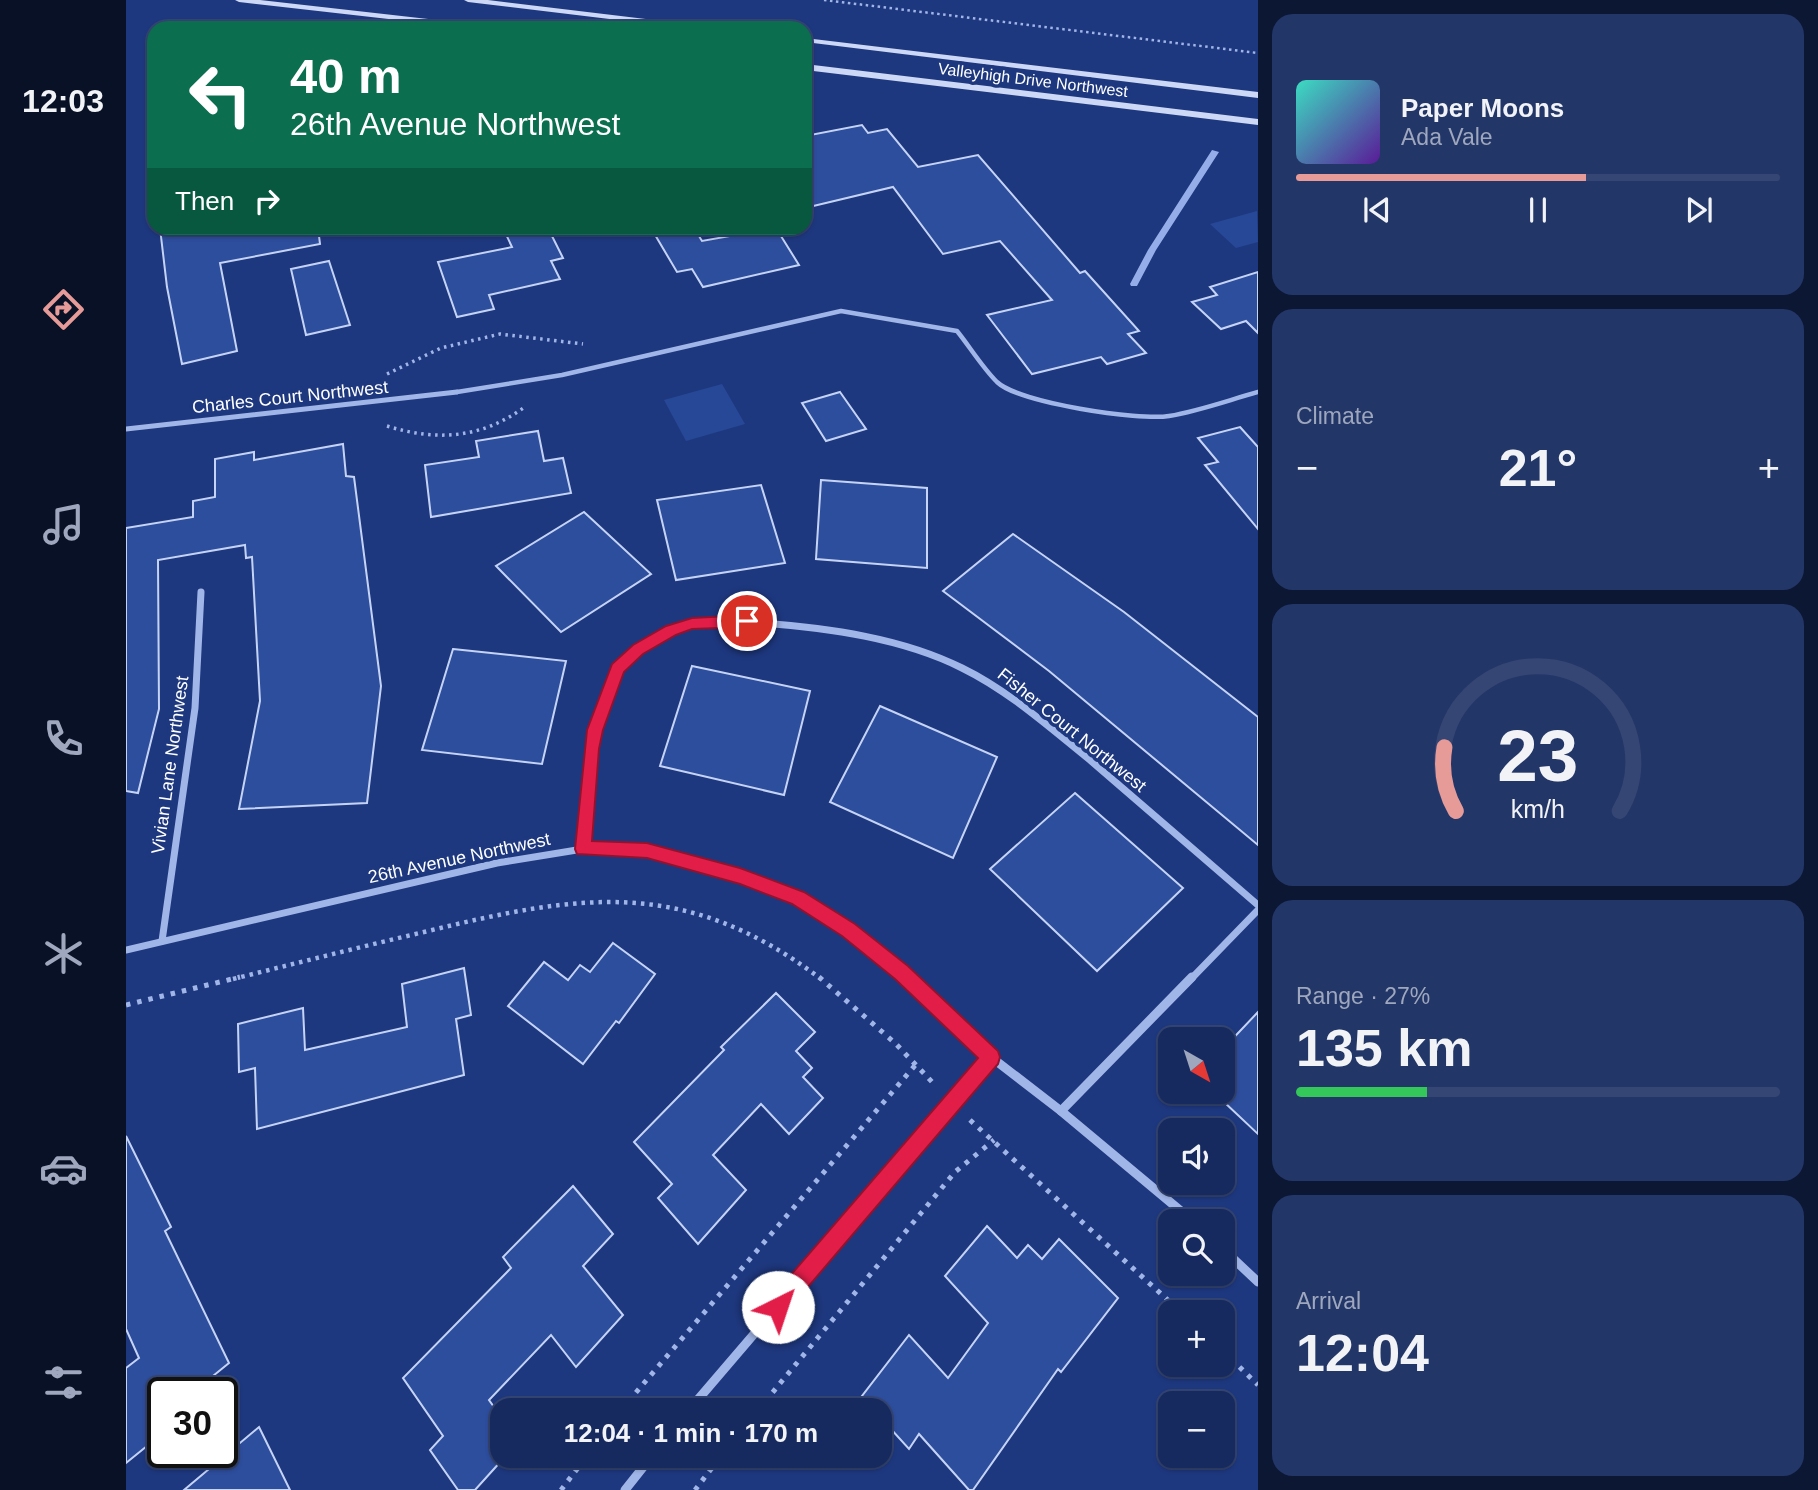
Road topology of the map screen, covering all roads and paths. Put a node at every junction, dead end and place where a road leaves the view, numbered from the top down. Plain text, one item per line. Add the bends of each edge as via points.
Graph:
1 (239, 0) edge
2 (467, 0) edge
3 (824, 0) edge
4 (427, 21) edge
5 (645, 21) edge
6 (812, 41) edge
7 (1258, 52) edge
8 (812, 67) edge
9 (1258, 94) edge
10 (1258, 122) edge
11 (587, 345) dead end
12 (441, 348) dead end
13 (518, 382) junction
14 (457, 392) joint
15 (1258, 392) edge
16 (377, 422) dead end
17 (126, 429) edge
18 (201, 592) dead end
19 (583, 849) junction
20 (1258, 908) edge
21 (162, 941) junction
22 (126, 950) edge
23 (126, 1005) edge
24 (991, 1057) junction
25 (1061, 1111) junction
26 (1178, 1209) edge
27 (1235, 1260) edge
28 (1258, 1282) edge
29 (1168, 1300) edge
30 (1235, 1363) edge
31 (1258, 1385) edge
32 (631, 1398) edge
33 (699, 1398) edge
34 (768, 1398) edge
35 (578, 1468) edge
36 (642, 1468) edge
37 (711, 1468) edge
38 (561, 1490) edge
39 (625, 1490) edge
40 (695, 1490) edge

1 - 4 main road
2 - 5 main road
3 - 7 path
6 - 9 main road, Valleyhigh Drive Northwest
8 - 10 main road, Valleyhigh Drive Northwest
11 - 12 path via 500,334
13 - 14 lane
13 - 15 lane via 841,311 957,331 998,383 1040,401 1150,418
13 - 16 path via 527,404 493,428 448,438 401,431
14 - 17 street, Charles Court Northwest
18 - 21 street, Vivian Lane Northwest via 195,708
19 - 20 street, Fisher Court Northwest via 588,767 595,730 617,668 671,631 692,624 747,621 844,632 902,646 984,680 1065,739
19 - 21 street, 26th Avenue Northwest via 497,863
19 - 24 street, 26th Avenue Northwest via 647,850 798,898 849,930 901,972
20 - 25 street, Fisher Court Northwest
21 - 22 street, 26th Avenue Northwest
23 - 32 path via 503,912 585,902 639,901 700,914 748,930 805,965 917,1063
24 - 25 street, 26th Avenue Northwest
24 - 33 street
25 - 26 street, 26th Avenue Northwest
27 - 28 street
29 - 34 path via 994,1140 955,1172
30 - 31 path
35 - 38 path
36 - 39 street
37 - 40 path

